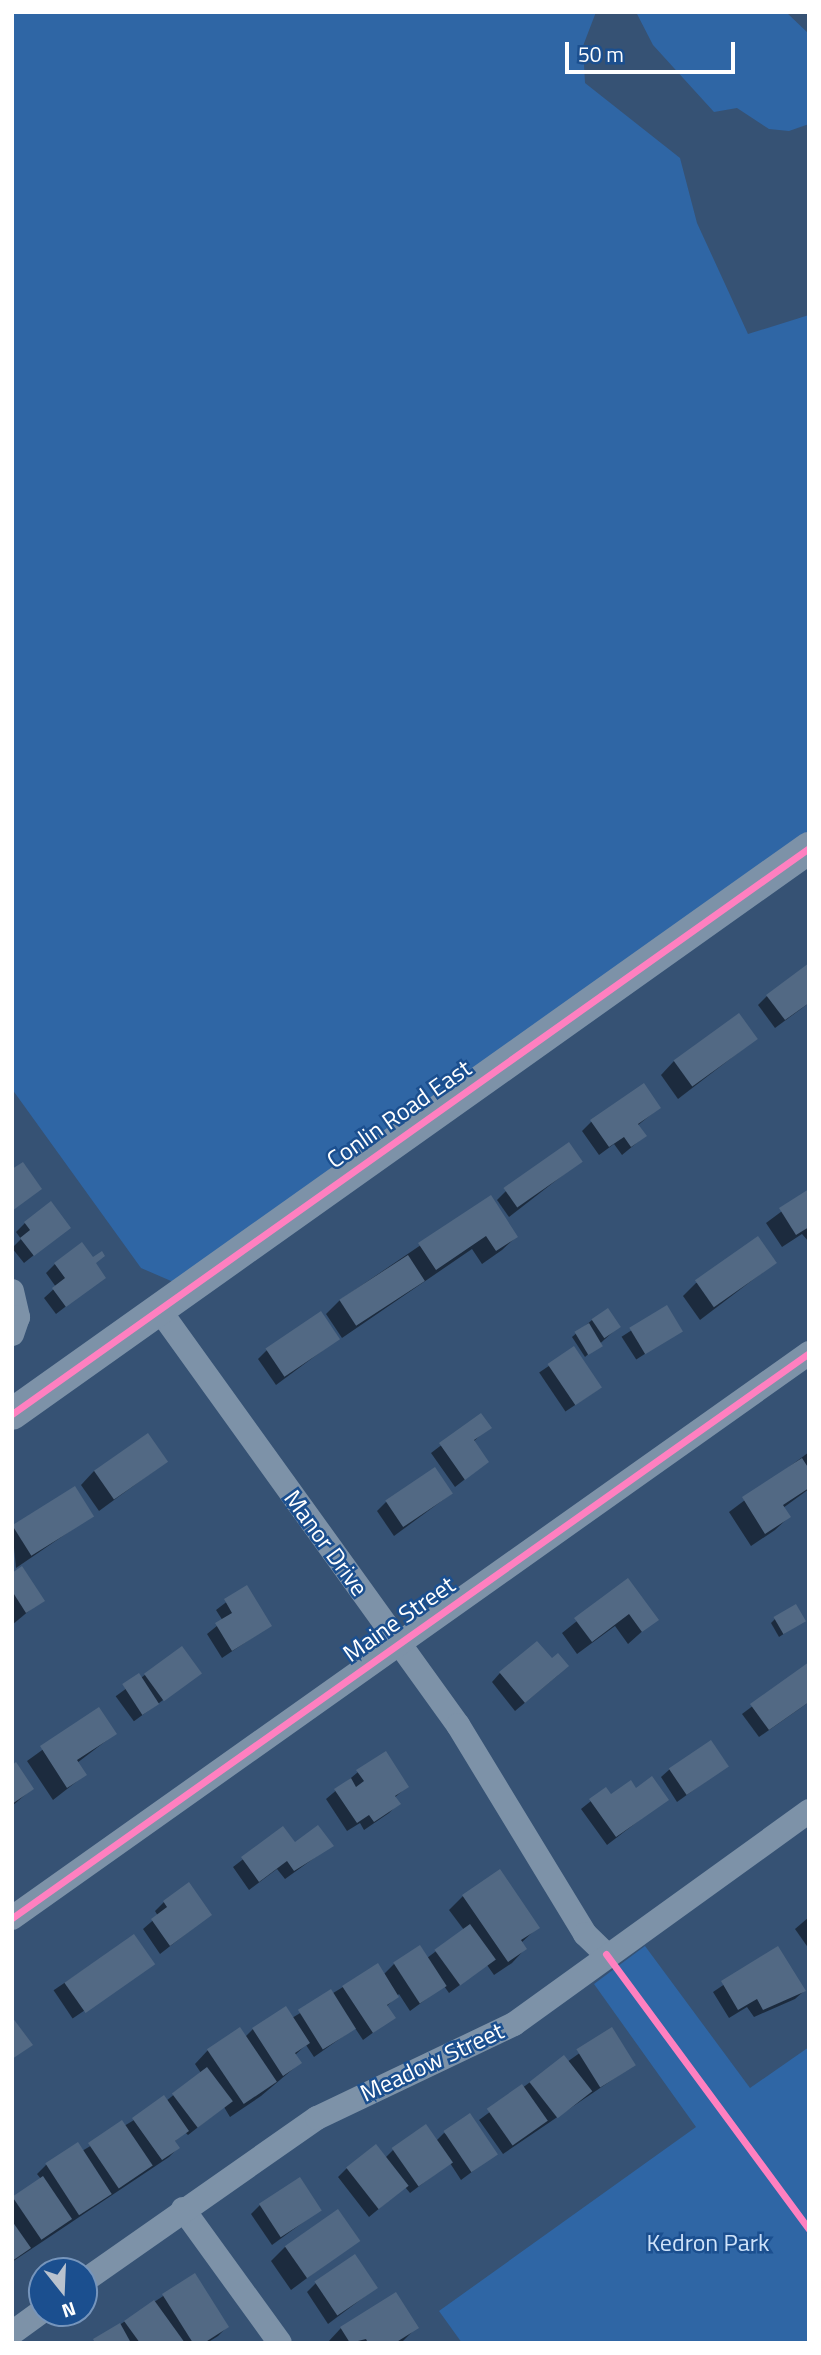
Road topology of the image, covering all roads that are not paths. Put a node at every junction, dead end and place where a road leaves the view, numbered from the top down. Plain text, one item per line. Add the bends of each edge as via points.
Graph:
1 (809, 848) edge
2 (12, 1291) edge
3 (158, 1308) junction
4 (12, 1334) edge
5 (809, 1353) edge
6 (12, 1414) edge
7 (399, 1643) junction
8 (809, 1811) edge
9 (12, 1918) edge
10 (606, 1954) junction
11 (183, 2209) junction
12 (98, 2271) edge
13 (28, 2321) edge
14 (12, 2333) edge
15 (280, 2343) edge

1 - 3 street, Conlin Road East
2 - 4 street via 18,1317
3 - 6 street, Conlin Road East
3 - 7 street, Manor Drive
5 - 7 street, Maine Street
7 - 9 street, Maine Street
7 - 10 street, Manor Drive via 458,1725 585,1934
8 - 10 street, Meadow Street
10 - 11 street, Meadow Street via 514,2024 317,2118
11 - 12 street, Meadow Street
11 - 15 street
13 - 14 street

